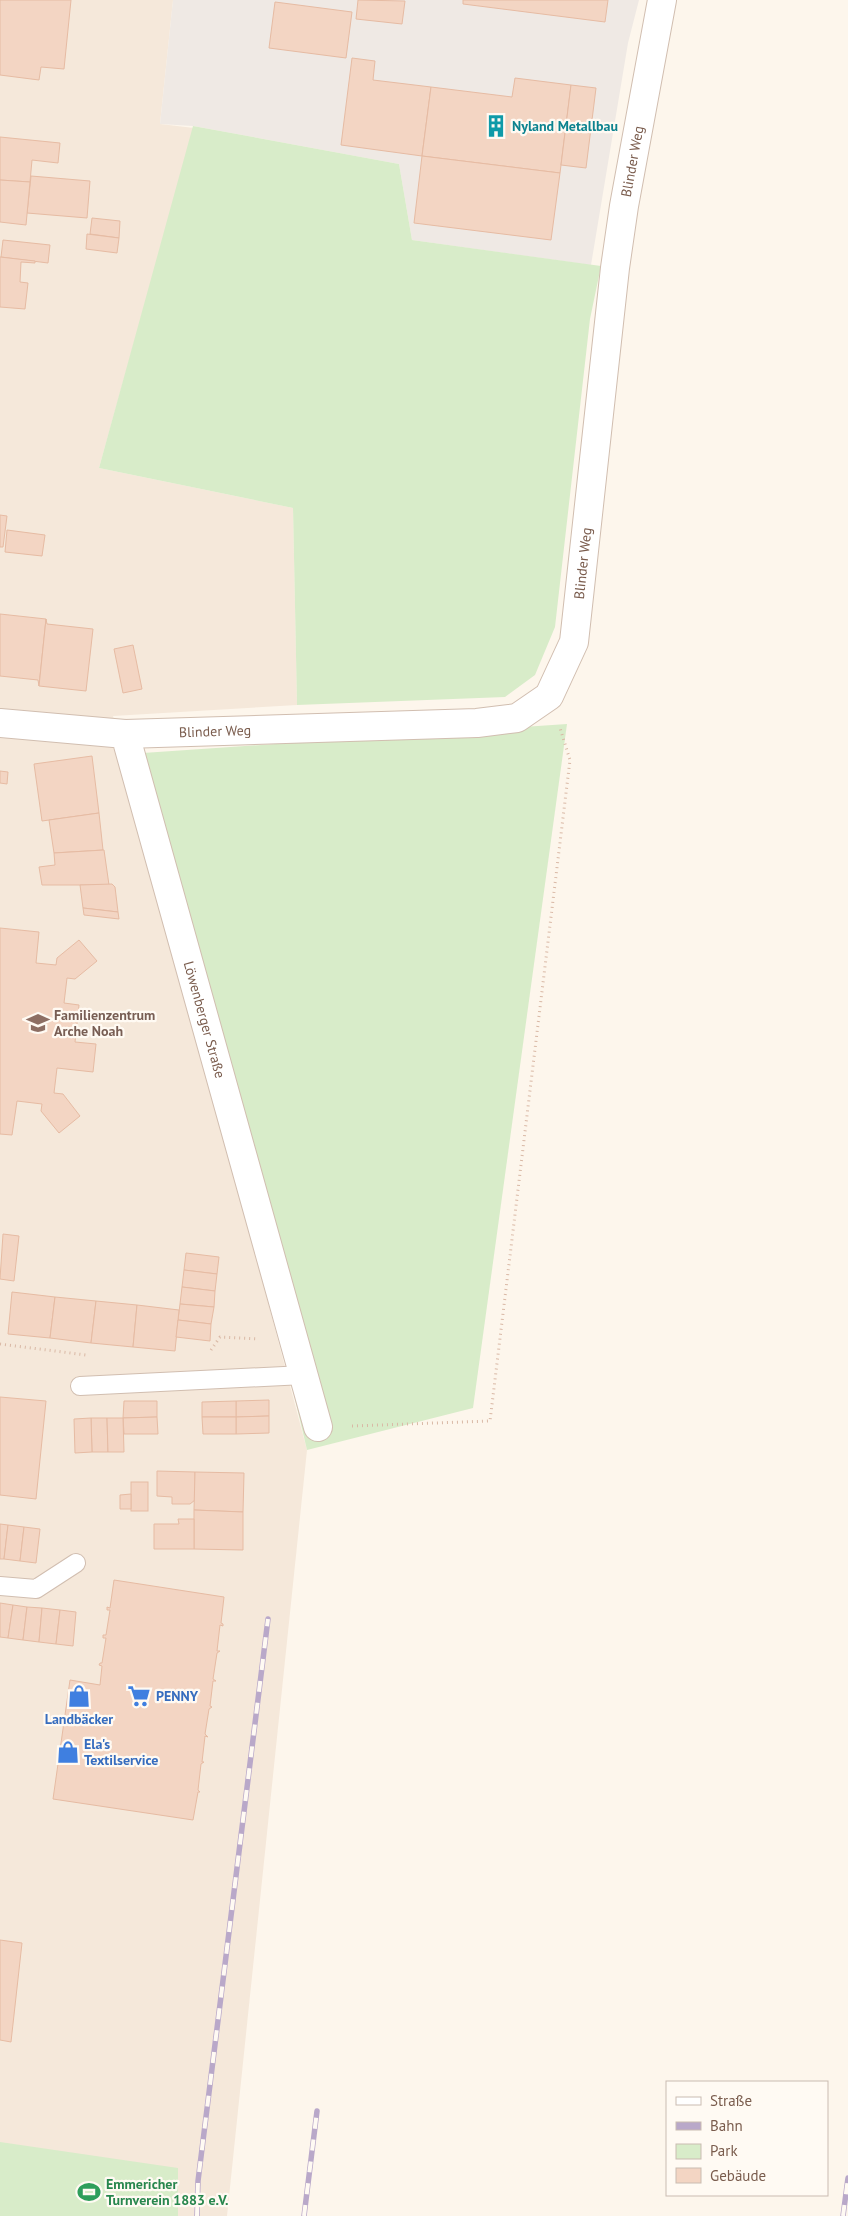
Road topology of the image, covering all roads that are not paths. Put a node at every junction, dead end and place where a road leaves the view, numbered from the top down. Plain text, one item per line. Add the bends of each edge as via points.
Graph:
1 (662, 0) edge
2 (0, 723) edge
3 (126, 734) junction
4 (304, 1375) junction
5 (80, 1386) dead end
6 (318, 1427) road end
7 (76, 1563) dead end
8 (0, 1586) edge

1 - 3 street, Blinder Weg via 615,268 574,642 549,696 517,718 477,723
2 - 3 street
3 - 4 street, Löwenberger Straße
4 - 5 lane
4 - 6 street, Löwenberger Straße
7 - 8 lane via 36,1589

